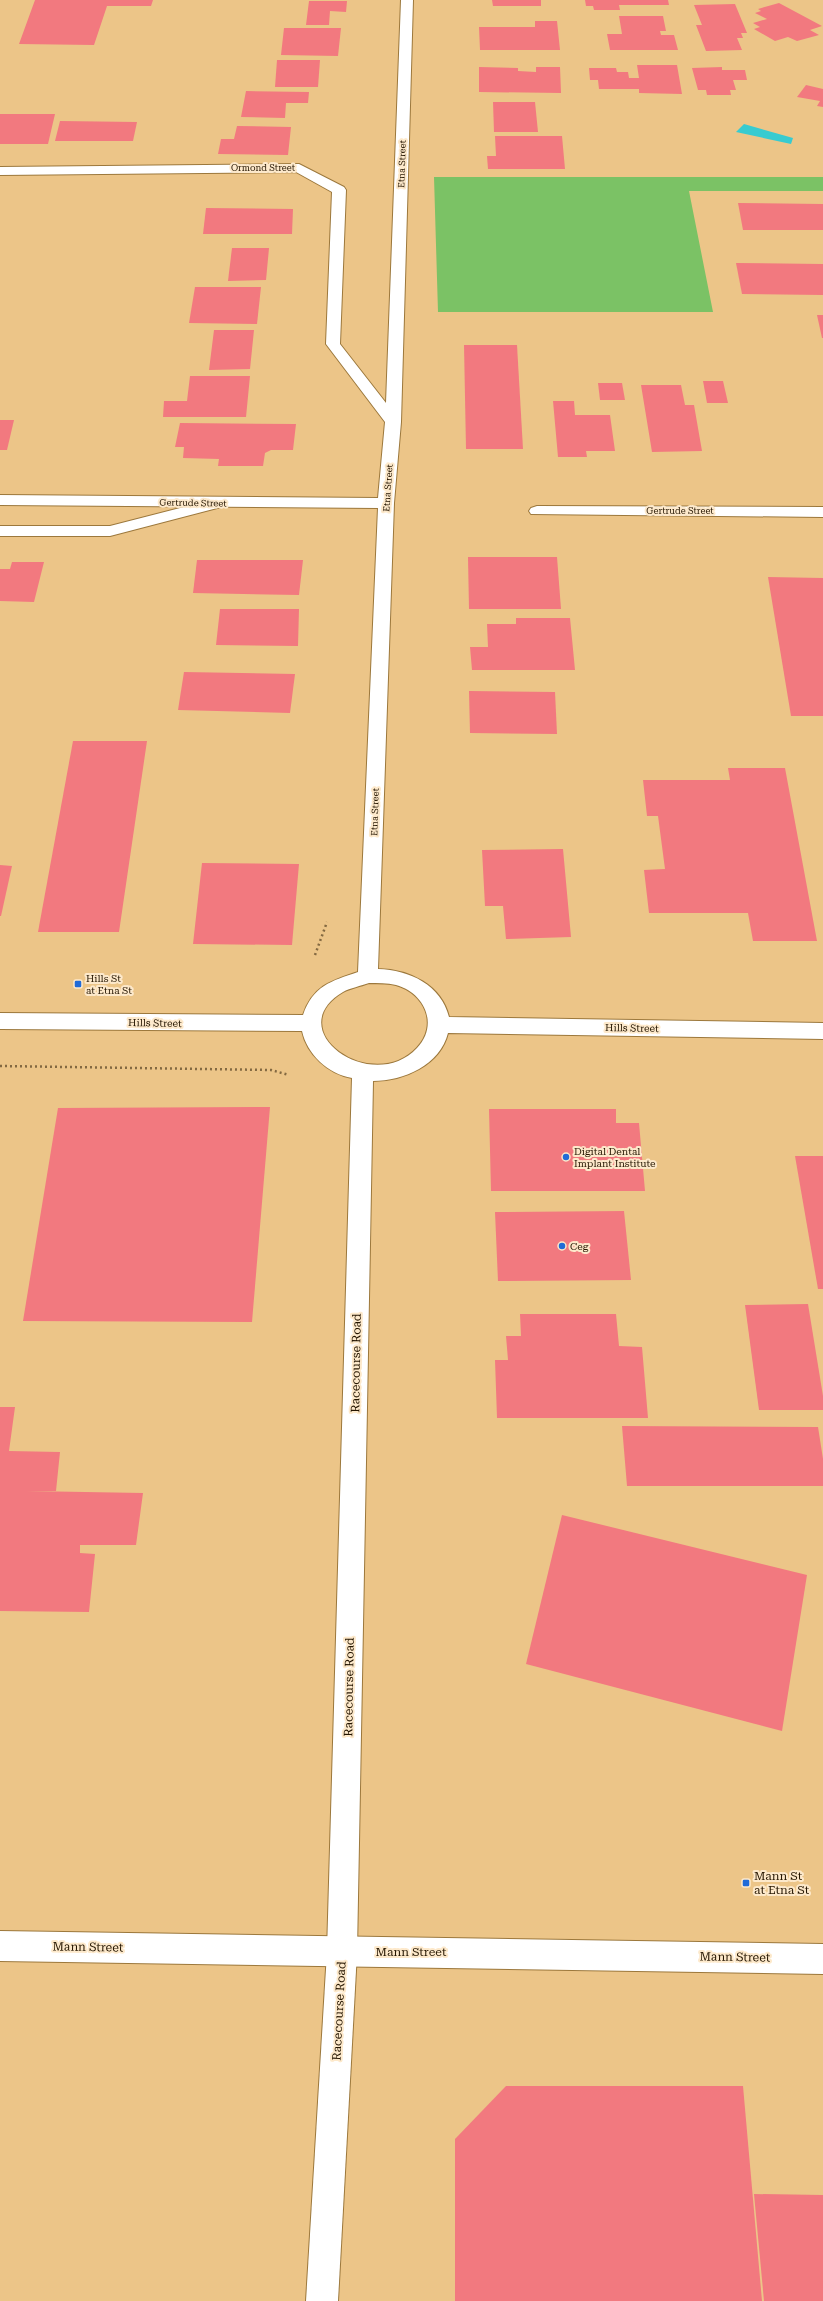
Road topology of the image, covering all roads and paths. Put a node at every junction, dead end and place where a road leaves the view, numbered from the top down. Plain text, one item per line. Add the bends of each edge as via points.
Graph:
1 (407, 0) edge
2 (0, 171) edge
3 (393, 422) junction
4 (0, 500) edge
5 (219, 503) junction
6 (386, 503) junction
7 (537, 511) dead end
8 (823, 512) edge
9 (0, 531) edge
10 (368, 976) junction
11 (0, 1021) edge
12 (310, 1023) junction
13 (441, 1025) junction
14 (823, 1030) edge
15 (0, 1066) edge
16 (363, 1072) junction
17 (294, 1077) dead end
18 (0, 1946) edge
19 (342, 1952) junction
20 (823, 1959) edge
21 (322, 2301) edge

1 - 3 street, Etna Street
2 - 3 street, Ormond Street via 299,168 339,190 333,344
3 - 6 street, Etna Street
4 - 5 street, Gertrude Street
5 - 6 street, Gertrude Street
5 - 9 street via 110,531
6 - 10 street, Etna Street
7 - 8 street, Gertrude Street
10 - 12 street via 350,979 328,992 314,1010
10 - 13 street via 387,976 404,980 419,988 431,999
11 - 12 street, Hills Street
12 - 16 street via 312,1037 319,1050 346,1068
13 - 14 street, Hills Street
13 - 16 street via 435,1041 424,1056 407,1067 386,1072
15 - 17 path via 271,1070
16 - 19 street, Racecourse Road
18 - 19 street, Mann Street
19 - 20 street, Mann Street
19 - 21 street, Racecourse Road

